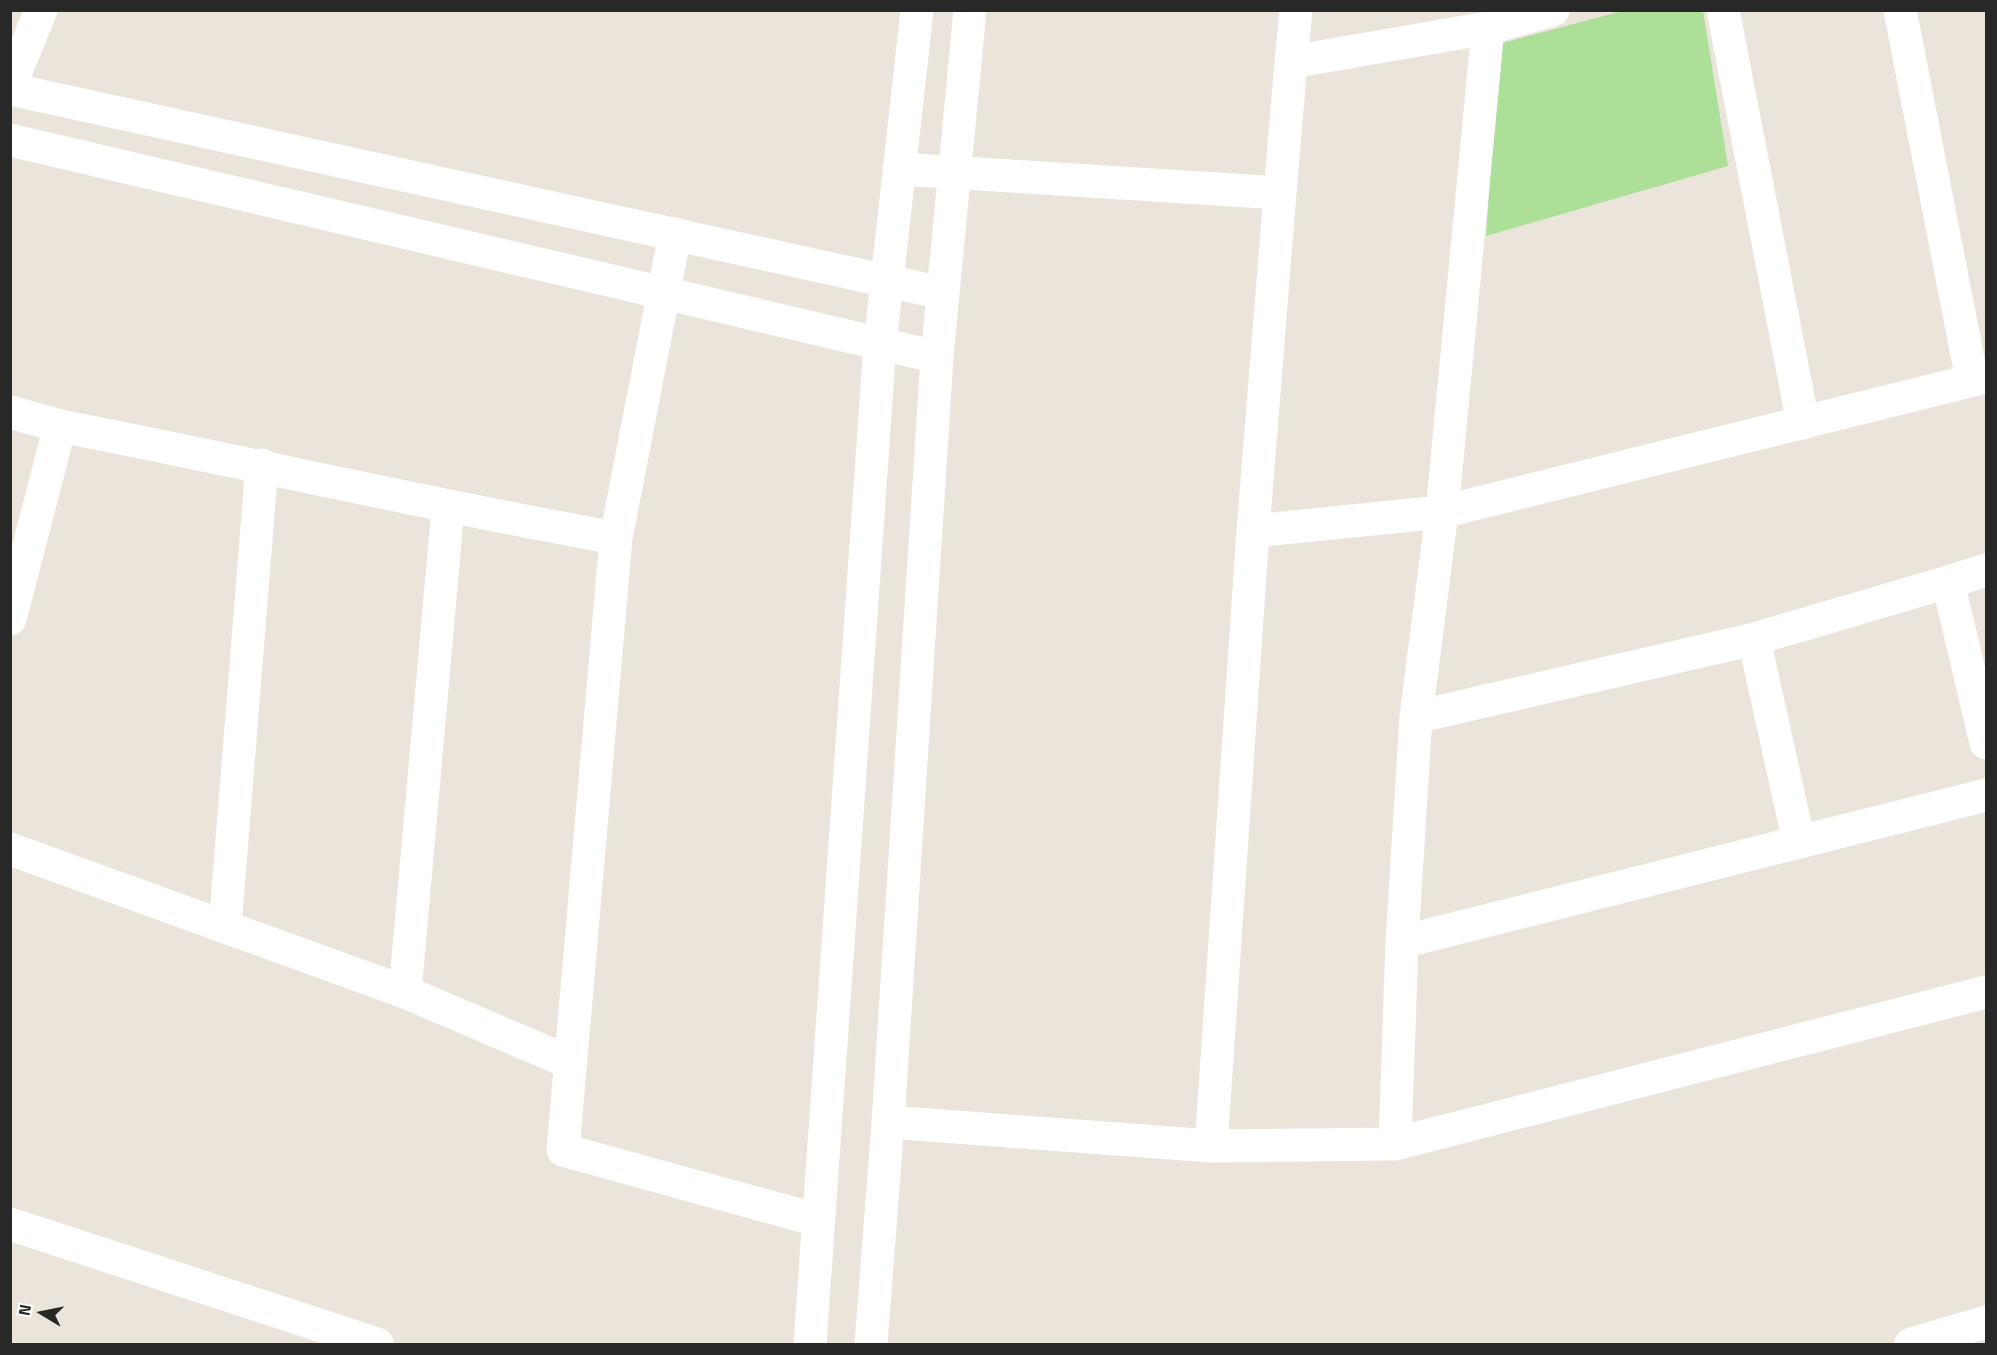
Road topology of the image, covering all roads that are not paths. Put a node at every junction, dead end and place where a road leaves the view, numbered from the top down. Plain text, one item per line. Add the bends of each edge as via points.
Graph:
1 (41, 10) edge
2 (917, 10) edge
3 (970, 10) edge
4 (1296, 10) edge
5 (1553, 10) edge
6 (1723, 10) edge
7 (1900, 10) edge
8 (1488, 28) junction
9 (1291, 62) junction
10 (10, 88) edge
11 (10, 140) edge
12 (899, 169) junction
13 (954, 173) junction
14 (1280, 193) junction
15 (675, 234) junction
16 (887, 282) junction
17 (942, 293) junction
18 (663, 294) junction
19 (880, 344) junction
20 (937, 357) junction
21 (1979, 379) edge
22 (10, 412) edge
23 (1803, 423) junction
24 (60, 426) junction
25 (261, 465) junction
26 (448, 508) junction
27 (1442, 512) junction
28 (1253, 531) junction
29 (616, 538) junction
30 (1986, 570) edge
31 (1948, 582) junction
32 (10, 619) edge
33 (1754, 639) junction
34 (1416, 717) junction
35 (1986, 742) edge
36 (1986, 795) edge
37 (1799, 842) junction
38 (10, 849) edge
39 (225, 927) junction
40 (1402, 942) junction
41 (405, 992) junction
42 (1986, 992) edge
43 (569, 1062) junction
44 (888, 1122) junction
45 (1395, 1144) junction
46 (1211, 1146) junction
47 (817, 1220) junction
48 (10, 1224) edge
49 (1986, 1322) edge
50 (377, 1344) edge
51 (810, 1344) edge
52 (871, 1344) edge
53 (1911, 1344) edge

1 - 10 street
2 - 12 street
3 - 13 street
4 - 9 street
5 - 8 street
6 - 23 street
7 - 21 street
8 - 9 street
8 - 27 street
9 - 14 street
10 - 15 street
11 - 18 street
12 - 13 street
12 - 16 street
13 - 14 street
13 - 17 street
14 - 28 street
15 - 16 street
15 - 18 street
16 - 17 street
16 - 19 street
17 - 20 street
18 - 19 street
18 - 29 street
19 - 20 street
19 - 47 street
20 - 44 street
21 - 23 street
22 - 24 street
23 - 27 street
24 - 25 street
24 - 32 street
25 - 26 street
25 - 39 street
26 - 29 street
26 - 41 street
27 - 28 street
27 - 34 street
28 - 46 street
29 - 43 street
30 - 31 street
31 - 33 street
31 - 35 street
33 - 34 street
33 - 37 street
34 - 40 street
36 - 37 street
37 - 40 street
38 - 39 street
39 - 41 street
40 - 45 street
41 - 43 street
42 - 45 street
43 - 47 street via 563,1150
44 - 46 street
44 - 52 street
45 - 46 street
47 - 51 street
48 - 50 street
49 - 53 street

